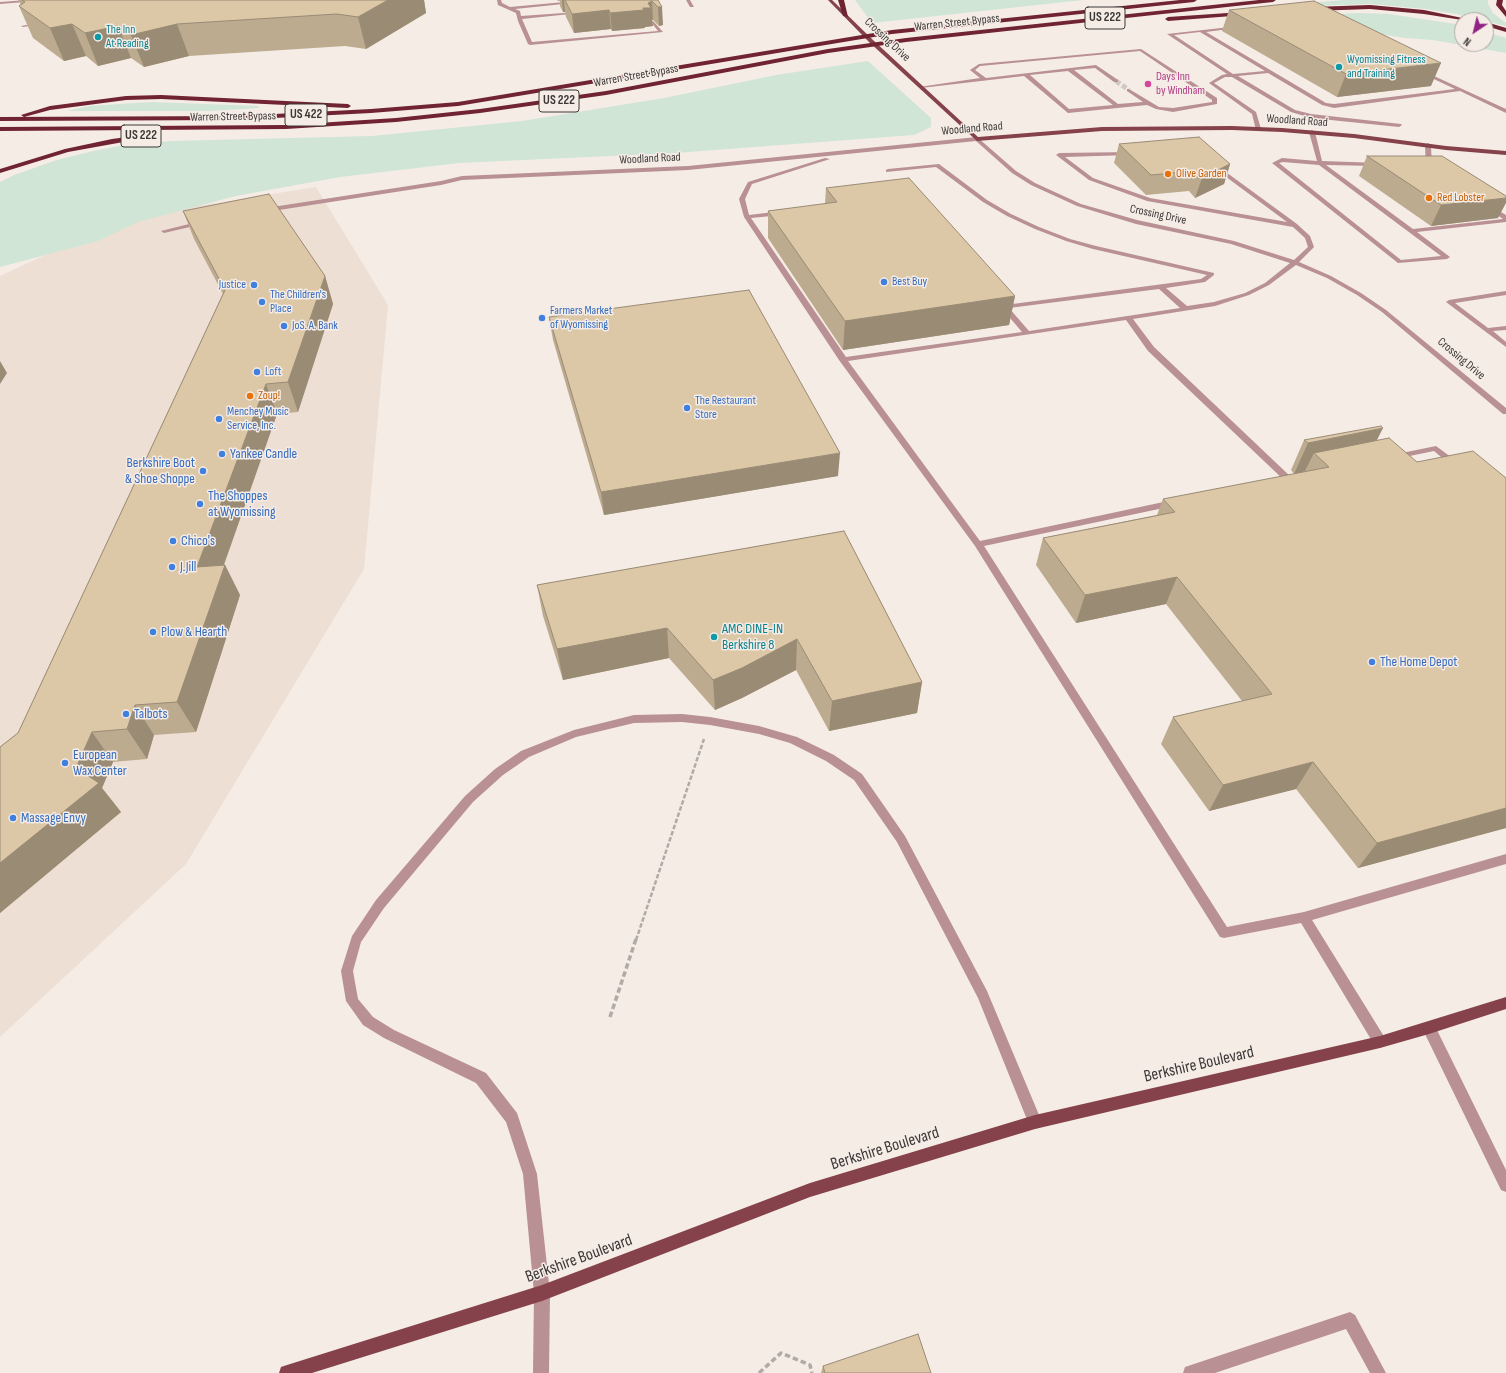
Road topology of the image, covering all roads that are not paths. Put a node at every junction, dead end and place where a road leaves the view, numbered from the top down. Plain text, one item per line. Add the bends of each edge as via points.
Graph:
1 (47, 0) edge
2 (499, 0) edge
3 (600, 0) edge
4 (688, 0) edge
5 (830, 0) edge
6 (841, 0) edge
7 (1146, 0) edge
8 (1194, 0) edge
9 (1273, 0) edge
10 (1500, 0) edge
11 (0, 3) edge
12 (692, 6) dead end
13 (509, 8) junction
14 (1304, 10) edge
15 (586, 12) edge
16 (1250, 14) edge
17 (1506, 15) edge
18 (846, 16) junction
19 (1454, 17) edge
20 (519, 18) junction
21 (1164, 20) dead end
22 (46, 22) edge
23 (653, 22) edge
24 (1125, 22) dead end
25 (23, 26) edge
26 (1240, 26) edge
27 (1494, 26) edge
28 (913, 30) junction
29 (1506, 30) edge
30 (1201, 31) junction
31 (937, 36) junction
32 (1074, 56) junction
33 (1088, 67) junction
34 (1069, 69) junction
35 (1417, 70) edge
36 (1267, 72) junction
37 (1025, 74) junction
38 (1232, 75) junction
39 (610, 79) junction
40 (984, 79) junction
41 (1116, 81) tunnel mouth
42 (921, 87) junction
43 (1129, 90) tunnel mouth
44 (1459, 90) junction
45 (1148, 103) junction
46 (1117, 106) junction
47 (1506, 111) edge
48 (0, 119) edge
49 (0, 122) edge
50 (1399, 125) dead end
51 (286, 128) junction
52 (0, 129) edge
53 (1258, 129) junction
54 (1312, 132) junction
55 (977, 139) junction
56 (1428, 146) junction
57 (854, 152) junction
58 (1139, 153) edge
59 (1506, 153) edge
60 (1320, 163) junction
61 (1382, 164) edge
62 (1214, 165) edge
63 (1421, 168) edge
64 (1429, 169) junction
65 (0, 171) edge
66 (1436, 173) edge
67 (892, 177) dead end
68 (1480, 202) edge
69 (257, 211) edge
70 (786, 213) edge
71 (747, 217) junction
72 (1506, 219) edge
73 (211, 221) edge
74 (1295, 225) junction
75 (164, 231) dead end
76 (1412, 231) junction
77 (1295, 262) junction
78 (1160, 286) junction
79 (1506, 293) edge
80 (999, 301) edge
81 (1004, 307) junction
82 (1186, 309) junction
83 (1128, 318) junction
84 (1506, 328) edge
85 (1486, 330) junction
86 (1027, 333) junction
87 (1506, 345) edge
88 (843, 360) junction
89 (1506, 412) edge
90 (1386, 458) edge
91 (1465, 473) edge
92 (1288, 479) edge
93 (1184, 500) edge
94 (978, 544) junction
95 (1506, 859) edge
96 (1304, 917) junction
97 (1506, 1003) edge
98 (1429, 1028) junction
99 (1380, 1042) junction
100 (1035, 1122) junction
101 (1506, 1185) edge
102 (542, 1293) junction
103 (287, 1373) edge
104 (541, 1373) edge
105 (1191, 1373) edge
106 (1378, 1373) edge

1 - 11 street
2 - 13 street via 500,4
3 - 13 street
4 - 12 street
5 - 18 main road, Crossing Drive
6 - 18 highway
7 - 28 highway via 980,19
8 - 28 highway, Warren Street Bypass / US 222
9 - 31 highway, Warren Street Bypass / US 222
10 - 17 highway via 1499,5
13 - 20 street via 518,12
14 - 19 highway via 1370,7
15 - 20 street
16 - 21 highway
18 - 42 main road, Crossing Drive
20 - 23 street via 530,44 661,32
22 - 25 street
24 - 31 highway
26 - 30 street
27 - 29 highway
28 - 39 highway, Warren Street Bypass / US 222
30 - 36 street
30 - 38 street via 1169,34
31 - 51 highway, Warren Street Bypass / US 222 via 828,51 542,103 404,119
32 - 33 street
32 - 40 street via 979,65 972,70
32 - 45 street via 1141,50 1215,99 1215,103 1173,110 1158,108
33 - 34 street
33 - 41 street via 1096,66
34 - 37 street
34 - 46 street
35 - 44 street
36 - 38 street
36 - 44 street via 1324,104 1334,106
37 - 40 street
37 - 46 street via 1068,111
38 - 50 street via 1293,111 1311,116
38 - 53 street via 1211,83 1254,113
39 - 48 highway, Warren Street Bypass / US 422 via 458,104 370,111 204,119
39 - 49 highway, US 222 via 393,105 328,105 142,97 56,107
40 - 42 street
42 - 55 main road, Crossing Drive
43 - 45 street
44 - 47 street
45 - 46 street
51 - 52 highway, Warren Street Bypass
51 - 65 highway, US 222 via 129,138 67,150
53 - 54 main road, Woodland Road
53 - 55 main road, Woodland Road via 1102,129
54 - 56 main road, Woodland Road
54 - 60 street
55 - 57 street, Woodland Road
55 - 77 street, Crossing Drive via 1014,172 1079,206 1136,222 1232,242
56 - 59 main road, Woodland Road
56 - 64 street
57 - 69 street, Woodland Road via 688,168 462,178
57 - 71 street via 750,183 742,200
58 - 74 street via 1059,155 1091,179 1149,200
60 - 61 street
60 - 76 street
60 - 76 street via 1282,160 1275,162 1400,262 1447,257
62 - 74 street
63 - 64 street
64 - 66 street
67 - 78 street via 888,172 937,165 985,201 1050,233 1095,248 1212,274 1202,281
68 - 72 street
70 - 71 street
71 - 88 street
72 - 76 street
73 - 75 street
74 - 77 street via 1308,237 1311,247
77 - 82 street via 1267,284 1247,294 1215,304
77 - 89 street, Crossing Drive via 1344,286 1384,311
78 - 81 street
78 - 82 street
79 - 85 street via 1449,302
80 - 81 street
81 - 86 street
82 - 83 street
83 - 86 street
83 - 92 street via 1151,349
84 - 85 street
85 - 87 street
86 - 88 street
88 - 94 street
90 - 91 street via 1436,448
93 - 94 street
94 - 96 street via 1224,933
95 - 96 street
96 - 99 street
97 - 98 main road, Berkshire Boulevard
98 - 99 main road, Berkshire Boulevard
98 - 101 street
99 - 100 main road, Berkshire Boulevard
100 - 102 main road, Berkshire Boulevard via 810,1190
100 - 102 street via 983,995 900,839 858,777 830,758 794,740 759,730 710,721 634,718 574,734 525,754 499,772 469,799 380,904 356,940 347,971 352,1001 368,1021 388,1034 480,1078 512,1118 530,1174
102 - 103 main road, Berkshire Boulevard
102 - 104 street
105 - 106 street via 1350,1320

